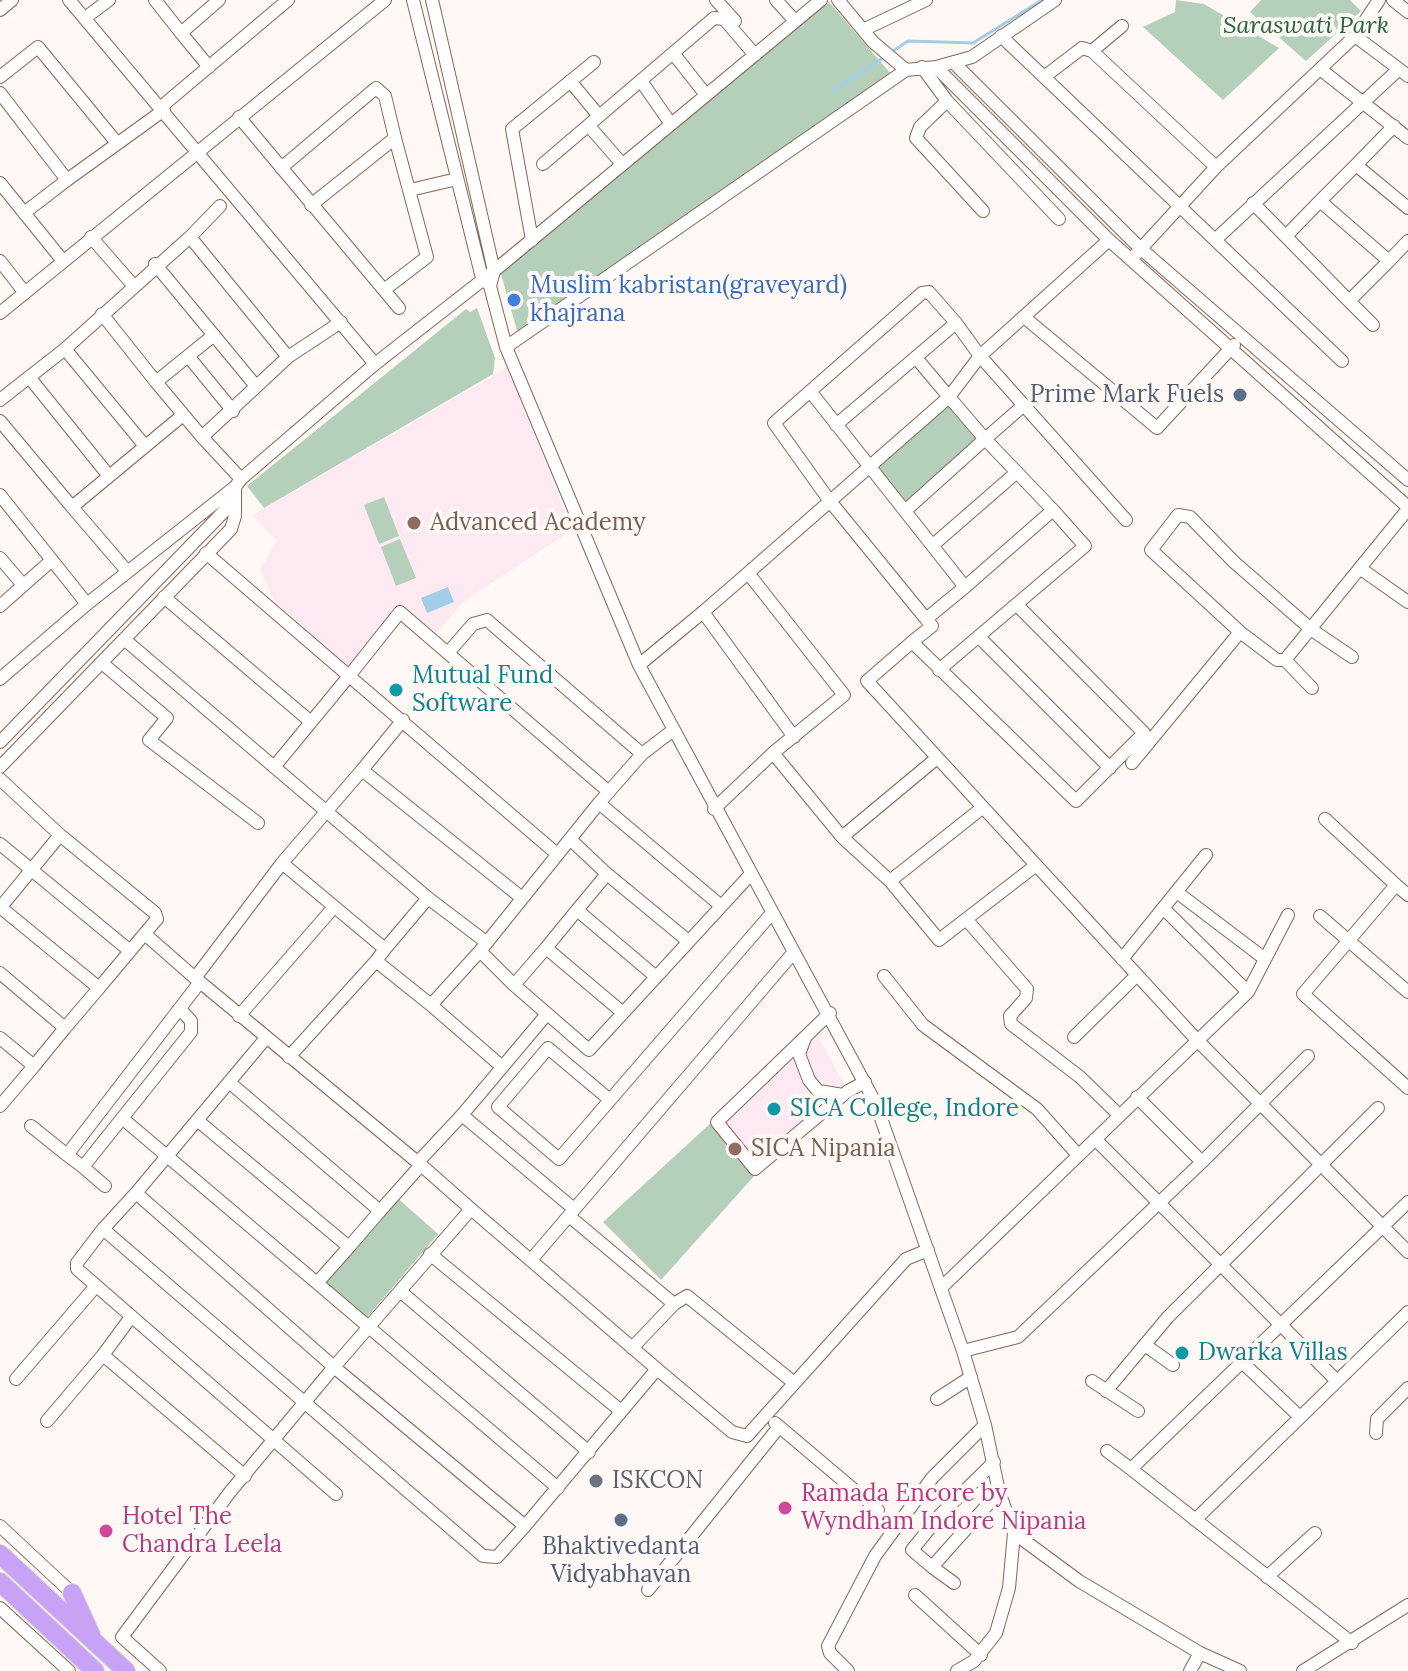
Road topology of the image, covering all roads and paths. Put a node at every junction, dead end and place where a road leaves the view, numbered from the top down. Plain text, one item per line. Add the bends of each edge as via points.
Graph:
1 (12, 0) edge
2 (69, 0) edge
3 (109, 0) edge
4 (155, 0) edge
5 (219, 0) edge
6 (288, 0) edge
7 (364, 0) edge
8 (385, 0) edge
9 (413, 0) edge
10 (432, 0) edge
11 (716, 0) edge
12 (776, 0) edge
13 (821, 0) edge
14 (838, 0) edge
15 (926, 0) edge
16 (1379, 0) edge
17 (1393, 0) edge
18 (1050, 1) edge
19 (0, 10) edge
20 (373, 10) junction
21 (1408, 12) edge
22 (85, 18) junction
23 (795, 21) junction
24 (1122, 26) dead end
25 (863, 30) junction
26 (181, 33) junction
27 (1001, 36) junction
28 (1355, 36) junction
29 (1092, 51) junction
30 (758, 52) junction
31 (673, 53) junction
32 (594, 62) dead end
33 (954, 63) junction
34 (209, 67) junction
35 (929, 67) junction
36 (902, 68) junction
37 (1320, 69) junction
38 (1403, 73) edge
39 (0, 77) edge
40 (1044, 77) junction
41 (570, 81) junction
42 (641, 81) junction
43 (0, 93) edge
44 (706, 95) junction
45 (947, 101) junction
46 (1364, 102) junction
47 (162, 108) junction
48 (599, 116) junction
49 (239, 117) junction
50 (671, 124) junction
51 (589, 126) junction
52 (1394, 126) junction
53 (395, 138) junction
54 (1408, 138) edge
55 (117, 143) junction
56 (196, 153) junction
57 (543, 164) dead end
58 (622, 164) junction
59 (1356, 165) junction
60 (1216, 167) junction
61 (281, 168) junction
62 (457, 179) junction
63 (67, 180) junction
64 (0, 183) edge
65 (410, 190) junction
66 (1320, 201) junction
67 (1253, 203) junction
68 (311, 205) junction
69 (220, 206) dead end
70 (1180, 206) junction
71 (1408, 208) edge
72 (983, 211) dead end
73 (24, 213) junction
74 (1059, 219) dead end
75 (1286, 236) junction
76 (91, 237) junction
77 (190, 237) junction
78 (1216, 239) junction
79 (532, 240) junction
80 (1109, 240) junction
81 (1408, 241) edge
82 (1140, 248) junction
83 (1131, 260) junction
84 (63, 261) junction
85 (1389, 261) junction
86 (155, 264) junction
87 (2, 267) edge
88 (489, 279) junction
89 (133, 285) junction
90 (384, 290) junction
91 (25, 293) junction
92 (1349, 301) junction
93 (399, 308) dead end
94 (0, 313) edge
95 (102, 314) junction
96 (1024, 317) junction
97 (341, 322) junction
98 (956, 323) junction
99 (1373, 325) dead end
100 (214, 335) junction
101 (1242, 337) junction
102 (506, 347) junction
103 (65, 349) junction
104 (1230, 349) junction
105 (188, 356) junction
106 (980, 356) junction
107 (288, 357) junction
108 (917, 359) junction
109 (1342, 361) dead end
110 (375, 364) junction
111 (1285, 373) junction
112 (29, 377) junction
113 (156, 382) junction
114 (255, 385) junction
115 (1274, 386) junction
116 (810, 391) junction
117 (949, 397) junction
118 (0, 400) edge
119 (1024, 405) junction
120 (233, 411) junction
121 (183, 415) junction
122 (0, 421) edge
123 (836, 425) junction
124 (202, 437) junction
125 (985, 439) junction
126 (145, 446) junction
127 (868, 465) junction
128 (1017, 472) junction
129 (109, 476) junction
130 (1408, 480) edge
131 (237, 489) junction
132 (0, 495) edge
133 (829, 500) junction
134 (72, 507) junction
135 (1408, 508) edge
136 (4, 510) edge
137 (906, 510) junction
138 (1053, 510) junction
139 (1126, 520) dead end
140 (933, 545) junction
141 (206, 553) junction
142 (0, 558) edge
143 (52, 560) junction
144 (1361, 569) junction
145 (127, 571) junction
146 (748, 573) junction
147 (23, 585) junction
148 (965, 587) junction
149 (164, 597) junction
150 (1408, 602) edge
151 (87, 604) junction
152 (1017, 605) junction
153 (0, 606) edge
154 (703, 612) junction
155 (926, 619) junction
156 (1312, 630) junction
157 (1240, 632) junction
158 (979, 637) junction
159 (124, 639) junction
160 (912, 642) junction
161 (448, 653) junction
162 (1352, 657) dead end
163 (1285, 660) junction
164 (102, 663) junction
165 (639, 665) junction
166 (939, 670) junction
167 (349, 676) junction
168 (0, 679) edge
169 (867, 681) junction
170 (1312, 688) dead end
171 (844, 695) junction
172 (403, 720) junction
173 (311, 722) junction
174 (672, 731) junction
175 (794, 737) junction
176 (0, 742) edge
177 (773, 753) junction
178 (642, 754) junction
179 (937, 758) junction
180 (1132, 763) dead end
181 (0, 767) edge
182 (274, 767) junction
183 (1110, 768) junction
184 (362, 770) junction
185 (0, 779) edge
186 (609, 792) junction
187 (599, 803) junction
188 (982, 808) junction
189 (714, 809) junction
190 (328, 813) junction
191 (1325, 819) dead end
192 (258, 823) dead end
193 (60, 835) junction
194 (842, 837) junction
195 (570, 839) junction
196 (0, 844) edge
197 (557, 854) junction
198 (1206, 855) dead end
199 (282, 863) junction
200 (1035, 866) junction
201 (32, 870) junction
202 (607, 874) junction
203 (750, 875) junction
204 (890, 881) junction
205 (1396, 885) junction
206 (1178, 893) junction
207 (1408, 895) edge
208 (428, 898) junction
209 (522, 898) junction
210 (720, 905) junction
211 (0, 907) edge
212 (334, 907) junction
213 (1164, 909) junction
214 (577, 910) junction
215 (772, 913) junction
216 (1288, 915) dead end
217 (1320, 916) dead end
218 (966, 919) junction
219 (146, 935) junction
220 (687, 940) junction
221 (1349, 940) junction
222 (483, 946) junction
223 (546, 948) junction
224 (385, 949) junction
225 (130, 951) junction
226 (794, 952) junction
227 (1122, 959) junction
228 (1265, 959) junction
229 (376, 961) junction
230 (0, 973) edge
231 (1137, 975) junction
232 (655, 976) junction
233 (884, 976) dead end
234 (198, 980) junction
235 (514, 985) junction
236 (99, 988) junction
237 (1248, 992) junction
238 (1408, 992) edge
239 (431, 1005) junction
240 (180, 1009) junction
241 (622, 1012) junction
242 (830, 1013) junction
243 (547, 1014) junction
244 (239, 1016) junction
245 (65, 1028) junction
246 (806, 1034) junction
247 (1074, 1037) dead end
248 (0, 1038) edge
249 (266, 1038) junction
250 (1196, 1039) junction
251 (1308, 1056) dead end
252 (289, 1057) junction
253 (500, 1065) junction
254 (34, 1066) junction
255 (229, 1082) junction
256 (865, 1082) junction
257 (1408, 1088) edge
258 (843, 1095) junction
259 (1137, 1097) junction
260 (610, 1100) junction
261 (1, 1102) edge
262 (1262, 1103) junction
263 (1378, 1108) dead end
264 (462, 1115) junction
265 (1119, 1115) junction
266 (122, 1118) junction
267 (197, 1120) junction
268 (31, 1126) dead end
269 (1095, 1139) junction
270 (67, 1155) junction
271 (1078, 1155) junction
272 (167, 1156) junction
273 (1202, 1162) junction
274 (420, 1164) junction
275 (1321, 1165) junction
276 (83, 1167) junction
277 (105, 1186) dead end
278 (136, 1193) junction
279 (1408, 1202) edge
280 (1160, 1203) junction
281 (471, 1209) junction
282 (380, 1211) junction
283 (572, 1212) junction
284 (1383, 1226) junction
285 (103, 1229) junction
286 (349, 1247) junction
287 (928, 1250) junction
288 (1408, 1252) edge
289 (430, 1254) junction
290 (531, 1260) junction
291 (1223, 1265) junction
292 (317, 1283) junction
293 (95, 1287) junction
294 (942, 1287) junction
295 (400, 1291) junction
296 (674, 1304) junction
297 (1408, 1312) edge
298 (131, 1317) junction
299 (1280, 1323) junction
300 (369, 1325) junction
301 (1145, 1345) junction
302 (632, 1348) junction
303 (963, 1351) junction
304 (103, 1355) junction
305 (1242, 1362) junction
306 (1173, 1365) dead end
307 (334, 1367) junction
308 (657, 1369) junction
309 (971, 1377) junction
310 (16, 1379) dead end
311 (1092, 1381) dead end
312 (1337, 1381) junction
313 (793, 1382) junction
314 (1408, 1388) edge
315 (1106, 1391) junction
316 (937, 1399) dead end
317 (305, 1402) junction
318 (621, 1411) junction
319 (1138, 1411) dead end
320 (766, 1417) junction
321 (1300, 1417) junction
322 (47, 1421) dead end
323 (985, 1425) junction
324 (779, 1427) junction
325 (1376, 1433) dead end
326 (275, 1440) junction
327 (1107, 1451) dead end
328 (589, 1452) junction
329 (994, 1462) junction
330 (1131, 1469) junction
331 (245, 1476) junction
332 (558, 1488) junction
333 (999, 1492) junction
334 (336, 1494) dead end
335 (1195, 1520) junction
336 (0, 1526) edge
337 (525, 1526) junction
338 (894, 1529) junction
339 (1014, 1533) junction
340 (1315, 1533) dead end
341 (912, 1550) junction
342 (0, 1554) edge
343 (932, 1567) junction
344 (1267, 1577) junction
345 (0, 1582) edge
346 (954, 1583) dead end
347 (648, 1590) dead end
348 (72, 1593) joint
349 (915, 1595) dead end
350 (1408, 1605) edge
351 (0, 1608) edge
352 (94, 1641) junction
353 (1352, 1643) junction
354 (1200, 1653) junction
355 (979, 1662) edge
356 (1320, 1666) edge
357 (1232, 1670) edge
358 (69, 1671) edge
359 (95, 1671) edge
360 (126, 1671) edge
361 (160, 1671) edge
362 (848, 1671) edge
363 (957, 1671) edge
364 (1190, 1671) edge
365 (1303, 1671) edge

1 - 19 street
2 - 22 street
3 - 22 street
4 - 26 street
5 - 26 street
6 - 34 street
7 - 20 street
8 - 20 street
9 - 62 street
10 - 88 street
11 - 30 street
12 - 23 street
13 - 23 street
14 - 25 street
15 - 25 street
16 - 28 street
17 - 21 street
18 - 27 street
20 - 49 street
22 - 47 street
23 - 30 street
24 - 29 street
25 - 36 street
26 - 34 street
27 - 33 street
27 - 40 street
28 - 37 street
28 - 38 street
29 - 40 street via 1082,48
29 - 60 street
30 - 31 street via 719,17
30 - 44 street
31 - 42 street
31 - 44 street
32 - 41 street
33 - 35 street
33 - 82 street
34 - 47 street
35 - 36 street
35 - 45 street
35 - 80 street
36 - 102 street
37 - 46 street
37 - 60 street
38 - 46 street
39 - 55 street via 38,47
40 - 70 street
41 - 48 street
41 - 79 street via 512,129
42 - 48 street
42 - 50 street
43 - 63 street
44 - 50 street
45 - 72 street via 916,138
45 - 74 street
46 - 52 street
46 - 67 street
47 - 55 street
47 - 56 street
48 - 51 street
49 - 56 street
49 - 61 street
50 - 58 street
51 - 57 street
51 - 58 street
52 - 54 street
52 - 59 street
53 - 61 street via 385,96 376,88
53 - 65 street
53 - 68 street
55 - 63 street
56 - 76 street
56 - 97 street
58 - 79 street
59 - 66 street
59 - 71 street
60 - 70 street
61 - 68 street
62 - 65 street
62 - 88 street
63 - 73 street
64 - 73 street
65 - 90 street via 427,257
66 - 75 street
66 - 85 street
67 - 75 street
67 - 78 street
68 - 90 street
69 - 77 street
70 - 78 street
70 - 82 street
73 - 84 street
75 - 92 street
76 - 84 street
76 - 89 street
77 - 86 street
77 - 107 street
78 - 109 street
79 - 88 street
80 - 83 street
80 - 96 street
81 - 85 street
82 - 83 street
82 - 101 street
83 - 104 street
84 - 91 street
85 - 92 street
86 - 89 street
86 - 100 street
87 - 91 street
88 - 102 street
88 - 110 street
89 - 95 street
90 - 93 street
91 - 94 street
92 - 99 street
95 - 103 street
95 - 113 street
96 - 104 street via 1157,428
96 - 106 street
97 - 107 street
97 - 110 street
98 - 106 street
98 - 108 street
98 - 116 street via 929,292 922,293
100 - 105 street
100 - 114 street
101 - 104 street
101 - 111 street
102 - 165 street
103 - 112 street
103 - 126 street
104 - 115 street
105 - 113 street
105 - 120 street
106 - 117 street
106 - 119 street
107 - 114 street
108 - 117 street
108 - 123 street
110 - 131 street
111 - 115 street
111 - 130 street
112 - 118 street
112 - 129 street
113 - 121 street
114 - 120 street
115 - 135 street
116 - 123 street
116 - 133 street via 774,423
117 - 125 street
117 - 127 street
119 - 125 street
119 - 139 street
120 - 124 street
121 - 124 street
121 - 126 street
122 - 134 street
123 - 127 street
124 - 131 street
125 - 128 street
125 - 137 street
126 - 129 street
127 - 133 street
127 - 137 street
128 - 138 street
128 - 140 street
129 - 134 street
131 - 141 street via 231,529
131 - 145 street
131 - 176 street
132 - 136 street
133 - 146 street
133 - 155 street
134 - 145 street
135 - 144 street
136 - 143 street
137 - 140 street
138 - 148 street
138 - 152 street via 1085,546
140 - 148 street
141 - 149 street
141 - 167 street
142 - 147 street
143 - 147 street
143 - 151 street
144 - 150 street
144 - 156 street
145 - 151 street
146 - 154 street
146 - 171 street
147 - 153 street
148 - 155 street
149 - 159 street
149 - 173 street
151 - 168 street
152 - 158 street
152 - 183 street via 1144,733
154 - 165 street
154 - 175 street
155 - 160 street via 932,626
156 - 157 street via 1190,517 1178,515 1151,550
156 - 162 street
156 - 163 street
157 - 163 street via 1277,660
157 - 180 street
158 - 166 street
158 - 183 street
159 - 164 street
159 - 182 street
160 - 166 street
160 - 169 street
161 - 167 street via 400,612
161 - 178 street via 473,624 487,620
161 - 186 street
163 - 170 street
164 - 181 street
164 - 192 street via 167,718 149,740
165 - 174 street
166 - 183 street via 1067,796 1076,801
167 - 172 street
167 - 173 street
169 - 171 street
169 - 179 street
171 - 175 street
172 - 184 street
172 - 197 street
173 - 182 street
174 - 178 street
174 - 189 street
175 - 177 street
177 - 189 street
177 - 194 street
178 - 186 street
179 - 188 street
179 - 194 street
182 - 190 street
184 - 190 street
184 - 209 street
185 - 193 street
186 - 187 street
187 - 195 street
187 - 210 street
188 - 200 street
188 - 204 street
189 - 203 street
190 - 199 street
190 - 208 street
191 - 205 street
193 - 201 street
193 - 219 street via 155,913 157,919
194 - 204 street
195 - 197 street
195 - 202 street
196 - 201 street
197 - 209 street
198 - 206 street
199 - 212 street
199 - 234 street
200 - 218 street
200 - 227 street
201 - 211 street
201 - 225 street
202 - 214 street
202 - 220 street
203 - 210 street
203 - 215 street
204 - 218 street via 939,940
205 - 207 street
205 - 221 street
206 - 213 street
206 - 228 street
208 - 222 street
208 - 224 street
209 - 222 street
210 - 220 street
211 - 236 street
212 - 224 street
212 - 244 street
213 - 227 street
213 - 237 street
214 - 223 street
214 - 232 street
215 - 226 street
215 - 260 street
216 - 228 street
217 - 221 street
218 - 265 street via 1027,989 1010,1016 1011,1024
219 - 225 street
219 - 234 street
220 - 232 street
221 - 238 street
221 - 257 street via 1303,994
222 - 235 street
222 - 239 street
223 - 235 street
223 - 241 street
224 - 229 street
225 - 236 street
226 - 242 street
226 - 283 street
227 - 231 street
228 - 237 street
229 - 239 street
229 - 252 street
230 - 245 street
231 - 247 street
231 - 250 street
232 - 241 street
233 - 271 street via 923,1025 1037,1109
234 - 240 street
234 - 244 street
235 - 243 street
236 - 245 street
237 - 250 street
239 - 253 street
240 - 266 street via 191,1021 191,1032
240 - 270 street
241 - 243 street via 589,1050
242 - 246 street
242 - 256 street
243 - 253 street
244 - 249 street
245 - 254 street
246 - 258 street via 799,1054 809,1080 818,1091
246 - 258 street via 717,1122 755,1169
248 - 254 street
249 - 252 street
249 - 255 street
250 - 259 street
250 - 262 street
251 - 262 street
252 - 274 street
253 - 264 street
254 - 261 street
255 - 267 street
255 - 282 street
256 - 258 street
256 - 287 street via 899,1161
259 - 265 street
259 - 273 street
260 - 260 street via 559,1159 498,1107 548,1048
262 - 273 street
262 - 275 street
263 - 275 street
264 - 274 street
264 - 283 street
265 - 269 street
266 - 272 street
266 - 276 street
267 - 272 street
267 - 286 street
268 - 270 street
269 - 271 street
269 - 280 street
270 - 276 street
271 - 294 street
272 - 278 street
272 - 292 street
273 - 280 street
274 - 281 street
274 - 282 street
275 - 284 street
275 - 291 street
276 - 277 street
278 - 285 street
278 - 307 street
279 - 284 street
280 - 291 street
280 - 303 street via 1018,1337
281 - 289 street
281 - 290 street
282 - 286 street
283 - 290 street
283 - 296 street
284 - 288 street
284 - 299 street
285 - 293 street via 77,1263
285 - 317 street
286 - 292 street
287 - 294 street
287 - 313 street via 906,1259
289 - 295 street
289 - 318 street
290 - 302 street
291 - 299 street
291 - 301 street
292 - 300 street
293 - 298 street
293 - 310 street
294 - 303 street
295 - 300 street
295 - 328 street
296 - 302 street
296 - 313 street via 684,1296 695,1299
297 - 312 street
298 - 304 street
298 - 326 street
299 - 305 street
299 - 312 street
300 - 307 street
300 - 332 street
301 - 306 street
301 - 315 street
302 - 308 street
303 - 309 street
304 - 322 street
304 - 331 street
305 - 321 street
305 - 330 street
307 - 317 street
307 - 337 street
308 - 318 street
308 - 320 street via 740,1436 747,1436
309 - 316 street
309 - 323 street
311 - 315 street
312 - 321 street
313 - 320 street
314 - 325 street via 1377,1419
315 - 319 street
317 - 326 street
317 - 337 street via 483,1556 497,1557
318 - 328 street
320 - 324 street
321 - 335 street
323 - 329 street
323 - 338 street via 932,1478
324 - 338 street via 880,1511
324 - 347 street
326 - 331 street
326 - 334 street
327 - 330 street
328 - 332 street
329 - 333 street
329 - 341 street
330 - 335 street
331 - 361 street via 122,1637
332 - 337 street
333 - 339 street
333 - 343 street
335 - 344 street
336 - 348 street
338 - 341 street
338 - 362 street via 828,1646
339 - 354 street via 1079,1581
339 - 355 street via 1004,1607
340 - 344 street
341 - 343 street
342 - 352 highway
343 - 346 street
344 - 353 street
345 - 359 highway
348 - 352 highway
349 - 355 street
350 - 353 street
351 - 358 street
352 - 360 highway
353 - 356 street
354 - 357 street
354 - 364 street
355 - 363 street
356 - 365 street

